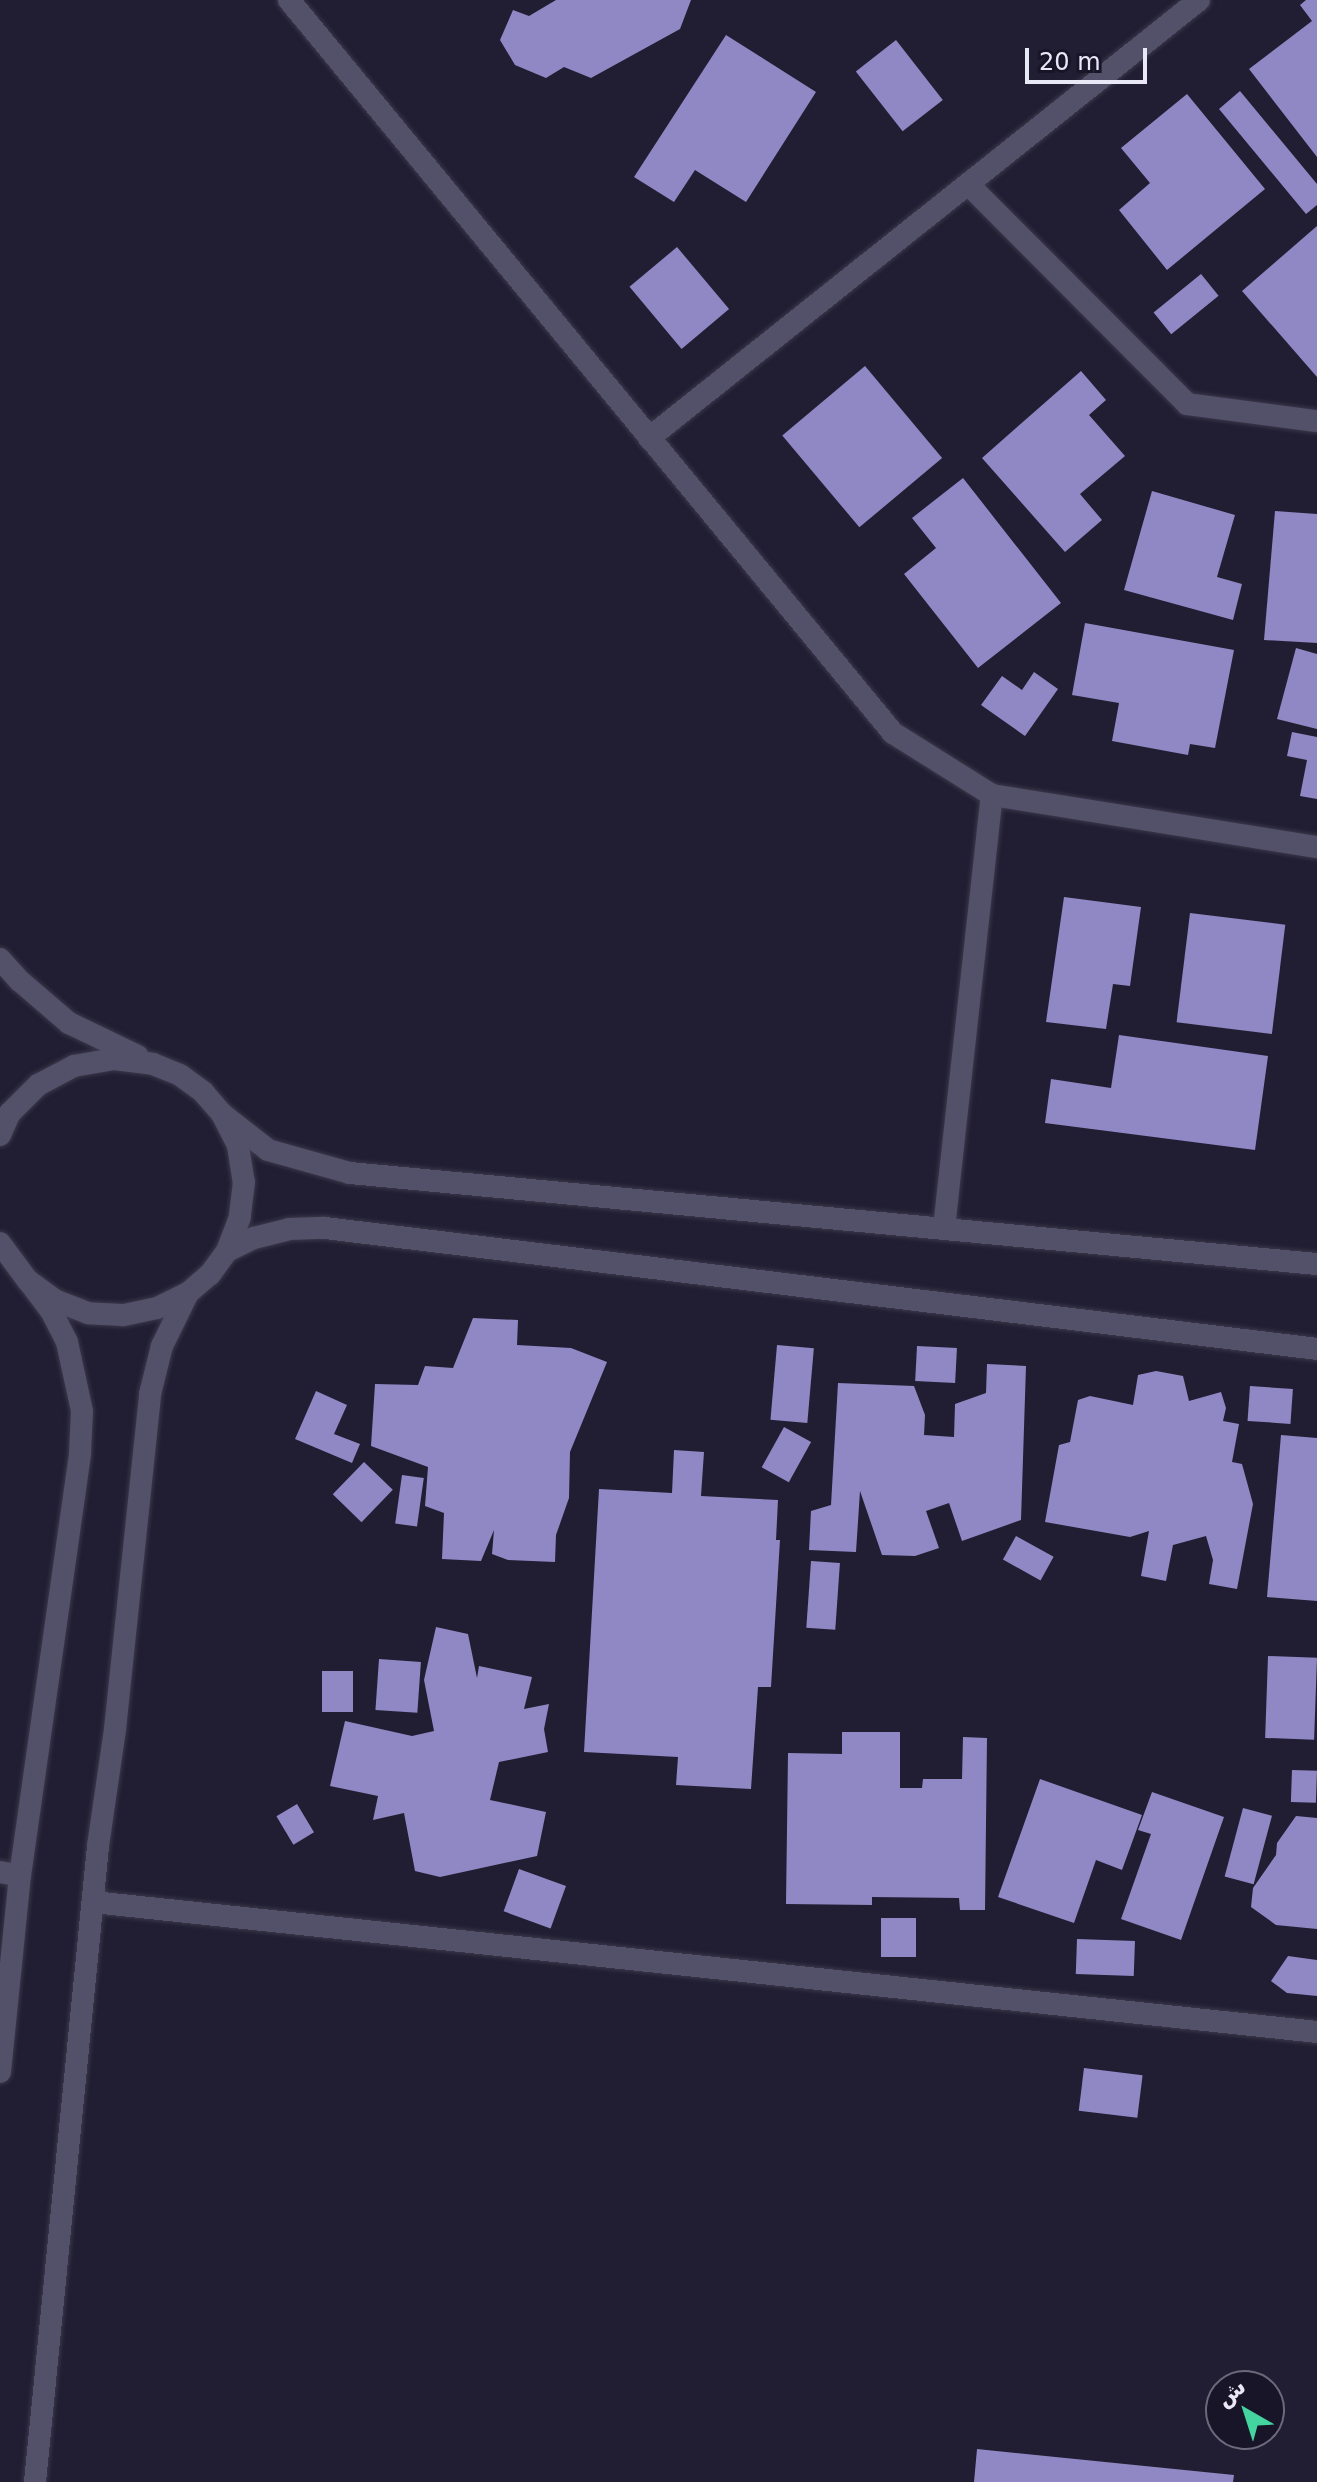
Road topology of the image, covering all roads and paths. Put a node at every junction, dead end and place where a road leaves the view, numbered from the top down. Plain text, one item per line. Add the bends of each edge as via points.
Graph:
1 (289, 0) edge
2 (1199, 0) edge
3 (968, 184) junction
4 (1317, 421) edge
5 (649, 438) junction
6 (992, 795) junction
7 (1317, 847) edge
8 (0, 959) edge
9 (153, 1064) junction
10 (222, 1114) junction
11 (0, 1135) edge
12 (944, 1228) junction
13 (0, 1243) edge
14 (227, 1251) junction
15 (1317, 1264) edge
16 (28, 1281) junction
17 (188, 1293) junction
18 (1317, 1349) edge
19 (10, 1874) edge
20 (93, 1902) junction
21 (1317, 2032) edge
22 (0, 2072) edge
23 (35, 2482) edge

1 - 5 street
2 - 3 street
3 - 4 street via 1187,404
3 - 5 street
5 - 6 street via 893,733
6 - 7 street
6 - 12 street
8 - 9 street via 69,1023
9 - 10 street via 180,1075
9 - 11 street via 114,1059 74,1066 38,1085 10,1113
10 - 12 street via 268,1150 350,1173
10 - 14 street via 238,1146 244,1182 240,1217
12 - 15 street
13 - 16 street
14 - 17 street
14 - 18 street via 289,1229 325,1228
16 - 17 street via 56,1301 88,1313 123,1315 157,1308
16 - 19 street via 67,1342 82,1411 80,1453
17 - 20 street via 162,1346 150,1394
19 - 22 street
20 - 21 street
20 - 23 street

